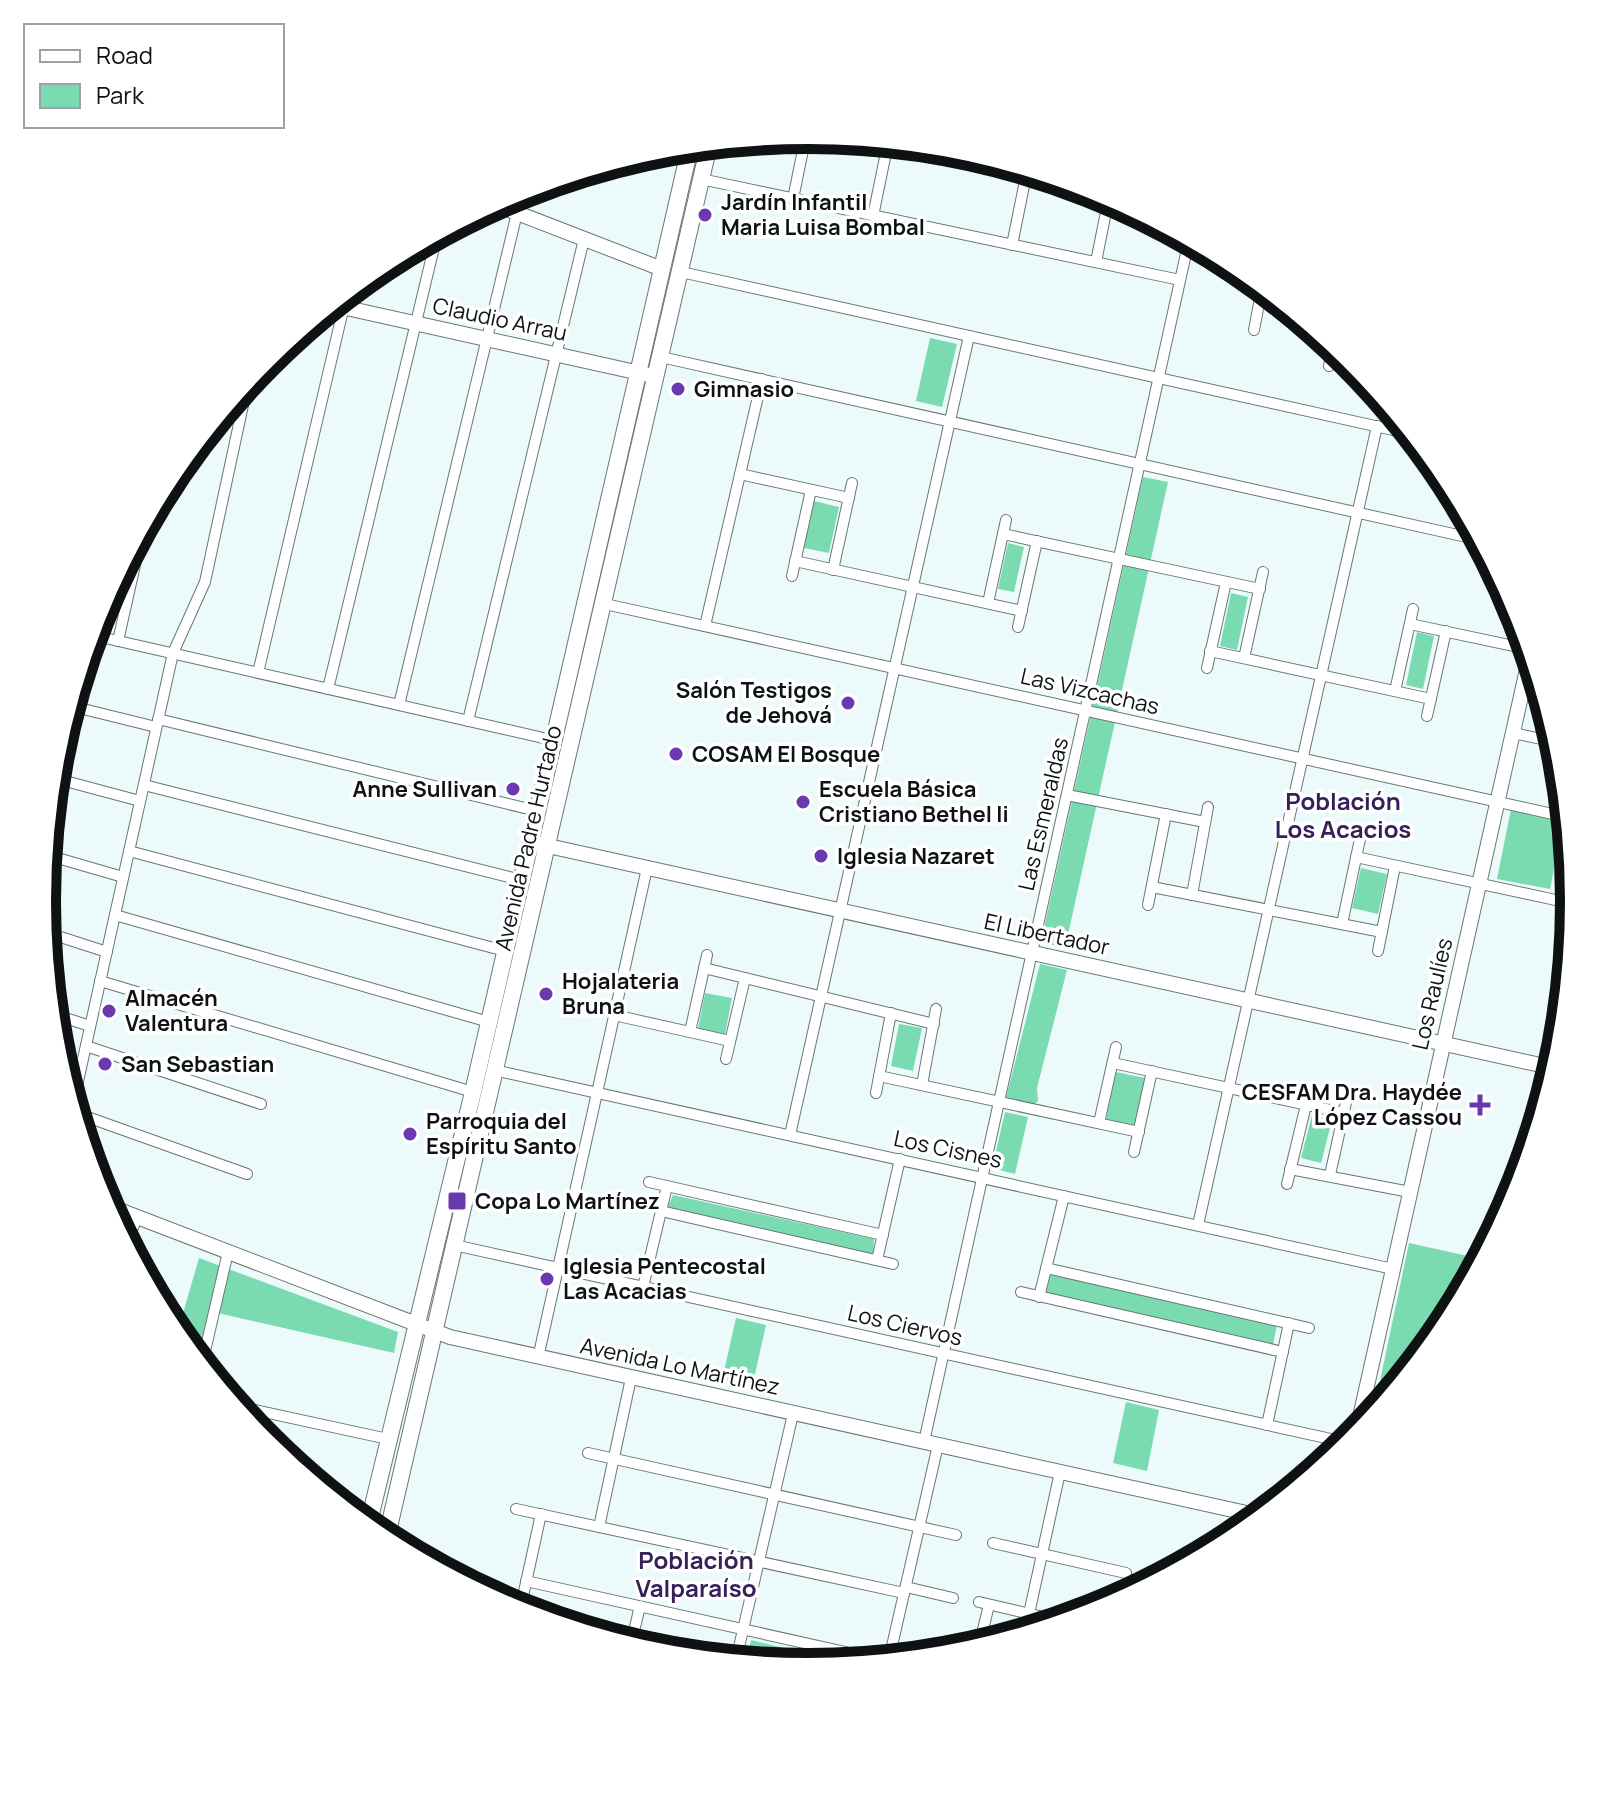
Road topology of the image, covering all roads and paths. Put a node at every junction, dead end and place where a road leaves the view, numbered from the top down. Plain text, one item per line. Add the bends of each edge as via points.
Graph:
1 (803, 149) edge
2 (886, 153) edge
3 (707, 156) edge
4 (687, 159) edge
5 (701, 179) junction
6 (1025, 182) edge
7 (793, 199) junction
8 (510, 210) edge
9 (1106, 211) edge
10 (517, 213) junction
11 (873, 216) junction
12 (584, 239) junction
13 (1012, 245) junction
14 (434, 249) edge
15 (1186, 251) edge
16 (1096, 262) junction
17 (662, 269) junction
18 (681, 272) junction
19 (1180, 280) junction
20 (1260, 300) edge
21 (350, 304) edge
22 (338, 314) edge
23 (416, 323) junction
24 (1254, 330) dead end
25 (969, 336) junction
26 (486, 338) junction
27 (557, 354) junction
28 (661, 357) junction
29 (1330, 360) edge
30 (1329, 366) dead end
31 (639, 372) junction
32 (657, 378) junction
33 (1160, 378) junction
34 (762, 379) junction
35 (243, 405) edge
36 (950, 422) junction
37 (1377, 426) junction
38 (1394, 430) edge
39 (1141, 464) junction
40 (740, 474) junction
41 (852, 483) dead end
42 (811, 490) junction
43 (849, 498) junction
44 (1358, 513) junction
45 (1006, 520) dead end
46 (1003, 534) junction
47 (1465, 537) edge
48 (1037, 541) junction
49 (1120, 559) junction
50 (795, 561) junction
51 (135, 567) edge
52 (833, 570) junction
53 (1263, 572) dead end
54 (792, 576) dead end
55 (1226, 582) junction
56 (913, 587) junction
57 (1260, 589) junction
58 (988, 603) junction
59 (605, 604) junction
60 (1413, 609) dead end
61 (1022, 611) junction
62 (1410, 624) junction
63 (705, 626) junction
64 (1018, 627) dead end
65 (1446, 631) junction
66 (104, 638) edge
67 (118, 641) junction
68 (1515, 646) edge
69 (1210, 651) junction
70 (173, 653) junction
71 (1244, 658) junction
72 (895, 668) junction
73 (1207, 668) dead end
74 (258, 673) junction
75 (1321, 675) junction
76 (1525, 677) edge
77 (328, 689) junction
78 (1395, 691) junction
79 (1431, 699) junction
80 (399, 705) junction
81 (81, 708) edge
82 (1086, 710) junction
83 (1427, 716) dead end
84 (468, 721) junction
85 (157, 723) junction
86 (1513, 733) junction
87 (1542, 739) edge
88 (552, 740) junction
89 (1302, 758) junction
90 (66, 781) edge
91 (144, 785) junction
92 (1067, 795) junction
93 (140, 801) junction
94 (1497, 802) junction
95 (1208, 807) dead end
96 (537, 811) junction
97 (1166, 814) junction
98 (1555, 815) edge
99 (1205, 822) junction
100 (1360, 839) dead end
101 (530, 842) junction
102 (550, 846) junction
103 (129, 851) junction
104 (1356, 857) junction
105 (58, 858) edge
106 (1395, 866) junction
107 (647, 868) junction
108 (123, 877) junction
109 (521, 880) junction
110 (1479, 883) junction
111 (1152, 887) junction
112 (1192, 895) junction
113 (1560, 901) edge
114 (1148, 905) dead end
115 (1268, 910) junction
116 (840, 911) junction
117 (115, 915) junction
118 (1342, 924) junction
119 (1382, 932) junction
120 (57, 936) edge
121 (505, 951) junction
122 (1378, 951) dead end
123 (107, 952) junction
124 (1033, 953) junction
125 (707, 955) dead end
126 (704, 968) junction
127 (745, 978) junction
128 (100, 981) junction
129 (820, 997) junction
130 (1248, 1001) junction
131 (936, 1009) dead end
132 (891, 1013) junction
133 (614, 1015) junction
134 (65, 1018) edge
135 (489, 1022) junction
136 (934, 1024) junction
137 (90, 1026) junction
138 (690, 1032) junction
139 (730, 1041) junction
140 (1443, 1044) junction
141 (86, 1046) junction
142 (1116, 1047) dead end
143 (726, 1059) dead end
144 (1113, 1063) junction
145 (1542, 1065) edge
146 (494, 1070) junction
147 (1152, 1071) junction
148 (879, 1076) junction
149 (78, 1081) edge
150 (922, 1085) junction
151 (1228, 1089) junction
152 (473, 1092) junction
153 (597, 1092) junction
154 (876, 1093) dead end
155 (1347, 1098) dead end
156 (1000, 1102) junction
157 (261, 1104) dead end
158 (1306, 1105) junction
159 (1344, 1113) junction
160 (88, 1117) edge
161 (1099, 1123) junction
162 (1139, 1132) junction
163 (790, 1135) junction
164 (1134, 1152) dead end
165 (900, 1159) junction
166 (1290, 1169) junction
167 (247, 1174) dead end
168 (1330, 1175) junction
169 (983, 1178) junction
170 (649, 1182) dead end
171 (1287, 1184) dead end
172 (667, 1186) junction
173 (1410, 1192) junction
174 (1064, 1196) junction
175 (661, 1211) junction
176 (124, 1212) edge
177 (137, 1217) junction
178 (1198, 1225) junction
179 (132, 1230) edge
180 (883, 1235) junction
181 (454, 1245) junction
182 (228, 1252) junction
183 (877, 1260) junction
184 (893, 1264) dead end
185 (558, 1268) junction
186 (1046, 1268) junction
187 (1393, 1269) junction
188 (643, 1287) junction
189 (1021, 1292) dead end
190 (1039, 1297) junction
191 (1289, 1323) junction
192 (415, 1325) junction
193 (1309, 1328) dead end
194 (434, 1331) junction
195 (205, 1351) edge
196 (1283, 1352) junction
197 (944, 1354) junction
198 (538, 1358) junction
199 (631, 1378) junction
200 (1362, 1409) edge
201 (255, 1410) edge
202 (793, 1414) junction
203 (1267, 1425) junction
204 (388, 1439) junction
205 (1333, 1439) edge
206 (931, 1444) junction
207 (588, 1453) dead end
208 (614, 1459) junction
209 (1060, 1472) junction
210 (775, 1495) junction
211 (516, 1509) dead end
212 (371, 1513) edge
213 (1245, 1513) edge
214 (541, 1514) junction
215 (389, 1526) edge
216 (599, 1527) junction
217 (919, 1527) junction
218 (956, 1535) dead end
219 (993, 1543) dead end
220 (1042, 1554) junction
221 (759, 1562) junction
222 (1126, 1573) dead end
223 (526, 1581) junction
224 (905, 1590) junction
225 (523, 1597) edge
226 (953, 1598) dead end
227 (640, 1606) junction
228 (1029, 1614) junction
229 (1039, 1616) edge
230 (1028, 1620) edge
231 (743, 1629) junction
232 (634, 1632) edge
233 (981, 1633) edge
234 (892, 1648) edge
235 (738, 1649) edge
236 (843, 1652) edge

1 - 7 street
2 - 11 street
3 - 5 main road, Avenida Padre Hurtado
4 - 17 main road, Avenida Padre Hurtado
5 - 7 street
5 - 18 main road, Avenida Padre Hurtado
6 - 13 street
7 - 11 street
8 - 10 street
9 - 16 street
10 - 12 street
10 - 26 street
11 - 13 street
12 - 17 street
12 - 27 street
13 - 16 street
14 - 23 street
15 - 19 street, Las Esmeraldas
16 - 19 street
17 - 31 main road, Avenida Padre Hurtado
18 - 25 street
18 - 28 main road, Avenida Padre Hurtado
19 - 33 street, Las Esmeraldas
20 - 24 street
21 - 23 street, Claudio Arrau
22 - 74 street
23 - 26 street, Claudio Arrau
23 - 77 street
25 - 33 street
25 - 36 street
26 - 27 street, Claudio Arrau
26 - 80 street
27 - 31 street, Claudio Arrau
27 - 84 street
28 - 32 main road, Avenida Padre Hurtado
28 - 34 street
29 - 30 street
31 - 32 street, Claudio Arrau
31 - 88 main road, Avenida Padre Hurtado
32 - 59 main road, Avenida Padre Hurtado
33 - 37 street
33 - 39 street, Las Esmeraldas
34 - 36 street
34 - 40 street
35 - 70 street via 205,582
36 - 39 street
36 - 56 street
37 - 38 street
37 - 44 street
39 - 44 street
39 - 49 street, Las Esmeraldas
40 - 42 street
40 - 63 street
41 - 43 street
42 - 43 street
42 - 50 street
43 - 52 street
44 - 47 street
44 - 75 street
45 - 46 street
46 - 48 street
46 - 58 street
48 - 49 street
48 - 61 street
49 - 55 street
49 - 82 street, Las Esmeraldas
50 - 52 street
50 - 54 street
51 - 67 street
52 - 56 street
53 - 57 street
55 - 57 street
55 - 69 street
56 - 58 street
56 - 72 street
57 - 71 street
58 - 61 street
59 - 63 street, Las Vizcachas
59 - 102 main road, Avenida Padre Hurtado
60 - 62 street
61 - 64 street
62 - 65 street
62 - 78 street
63 - 72 street, Las Vizcachas
65 - 68 street
65 - 79 street
66 - 67 street
67 - 70 street
69 - 71 street
69 - 73 street
70 - 74 street
70 - 85 street
71 - 75 street
72 - 82 street, Las Vizcachas
72 - 116 street
74 - 77 street
75 - 78 street
75 - 89 street
76 - 86 street, Los Raulíes
77 - 80 street
78 - 79 street
79 - 83 street
80 - 84 street
81 - 85 street
82 - 89 street, Las Vizcachas
82 - 92 street, Las Esmeraldas
84 - 88 street
85 - 91 street
85 - 96 street
86 - 87 street
86 - 94 street, Los Raulíes
88 - 96 main road, Avenida Padre Hurtado
89 - 94 street, Las Vizcachas
89 - 115 street
90 - 93 street
91 - 93 street
91 - 109 street
92 - 97 street
92 - 124 street, Las Esmeraldas
93 - 103 street
94 - 98 street, Las Vizcachas
94 - 110 street, Los Raulíes
95 - 99 street
96 - 101 main road, Avenida Padre Hurtado
97 - 99 street
97 - 111 street
99 - 112 street
100 - 104 street
101 - 102 street, El Libertador
101 - 109 main road, Avenida Padre Hurtado
102 - 107 street, El Libertador
102 - 146 main road, Avenida Padre Hurtado
103 - 108 street
103 - 121 street
104 - 106 street
104 - 118 street
105 - 108 street
106 - 110 street
106 - 119 street
107 - 116 street, El Libertador
107 - 133 street
108 - 117 street
109 - 121 main road, Avenida Padre Hurtado
110 - 113 street
110 - 140 street, Los Raulíes
111 - 112 street
111 - 114 street
112 - 115 street
115 - 118 street
115 - 130 street
116 - 124 street, El Libertador
116 - 129 street
117 - 123 street
117 - 135 street
118 - 119 street
119 - 122 street
120 - 123 street
121 - 135 main road, Avenida Padre Hurtado
123 - 128 street
124 - 130 street, El Libertador
124 - 156 street, Las Esmeraldas
125 - 126 street
126 - 127 street
126 - 138 street
127 - 129 street
127 - 139 street
128 - 137 street
128 - 152 street
129 - 132 street
129 - 163 street
130 - 140 street, El Libertador
130 - 151 street
131 - 136 street
132 - 136 street
132 - 148 street
133 - 138 street
133 - 153 street
134 - 137 street
135 - 152 main road, Avenida Padre Hurtado
136 - 150 street
137 - 141 street
138 - 139 street
139 - 143 street
140 - 145 street, El Libertador
140 - 173 street, Los Raulíes
141 - 149 street
141 - 157 street
142 - 144 street
144 - 147 street
144 - 161 street
146 - 153 street, Los Cisnes
146 - 181 main road, Avenida Padre Hurtado
147 - 151 street
147 - 162 street
148 - 150 street
148 - 154 street
150 - 156 street
151 - 158 street
151 - 178 street
152 - 192 main road, Avenida Padre Hurtado
153 - 163 street, Los Cisnes
153 - 185 street
155 - 159 street
156 - 161 street
156 - 169 street, Las Esmeraldas
158 - 159 street
158 - 166 street
159 - 168 street
160 - 167 street
161 - 162 street
162 - 164 street
163 - 165 street, Los Cisnes
165 - 169 street, Los Cisnes
165 - 180 street
166 - 168 street
166 - 171 street
168 - 173 street
169 - 174 street, Los Cisnes
169 - 197 street, Las Esmeraldas
170 - 172 street
172 - 175 street
172 - 180 street
173 - 187 street, Los Raulíes
174 - 178 street, Los Cisnes
174 - 186 street
175 - 183 street
175 - 188 street
176 - 177 street, Avenida Lo Martínez
177 - 179 street
177 - 182 street, Avenida Lo Martínez
178 - 187 street, Los Cisnes
180 - 183 street
181 - 185 street, Los Ciervos
181 - 194 main road, Avenida Padre Hurtado
182 - 192 street, Avenida Lo Martínez
182 - 195 street
183 - 184 street
185 - 188 street, Los Ciervos
185 - 198 street
186 - 190 street
186 - 191 street
187 - 200 street, Los Raulíes
188 - 197 street, Los Ciervos
189 - 190 street
190 - 196 street
191 - 193 street
191 - 196 street
192 - 194 street, Avenida Lo Martínez
192 - 204 main road, Avenida Padre Hurtado
194 - 198 street, Avenida Lo Martínez
194 - 215 main road, Avenida Padre Hurtado
196 - 203 street
197 - 203 street, Los Ciervos
197 - 206 street, Las Esmeraldas
198 - 199 street, Avenida Lo Martínez
199 - 202 street, Avenida Lo Martínez
199 - 208 street
201 - 204 street
202 - 206 street, Avenida Lo Martínez
202 - 210 street
203 - 205 street, Los Ciervos
204 - 212 main road, Avenida Padre Hurtado
206 - 209 street, Avenida Lo Martínez
206 - 217 street, Las Esmeraldas
207 - 208 street
208 - 210 street
208 - 216 street
209 - 213 street, Avenida Lo Martínez
209 - 220 street
210 - 217 street
210 - 221 street
211 - 214 street
214 - 216 street
214 - 223 street
216 - 221 street
217 - 218 street
217 - 224 street, Las Esmeraldas
219 - 220 street
220 - 222 street
220 - 228 street
221 - 224 street
221 - 231 street
223 - 225 street
223 - 227 street
224 - 226 street
224 - 234 street, Las Esmeraldas
227 - 231 street
227 - 232 street
228 - 229 street
228 - 230 street
228 - 233 street via 984,1604
231 - 235 street
231 - 236 street

